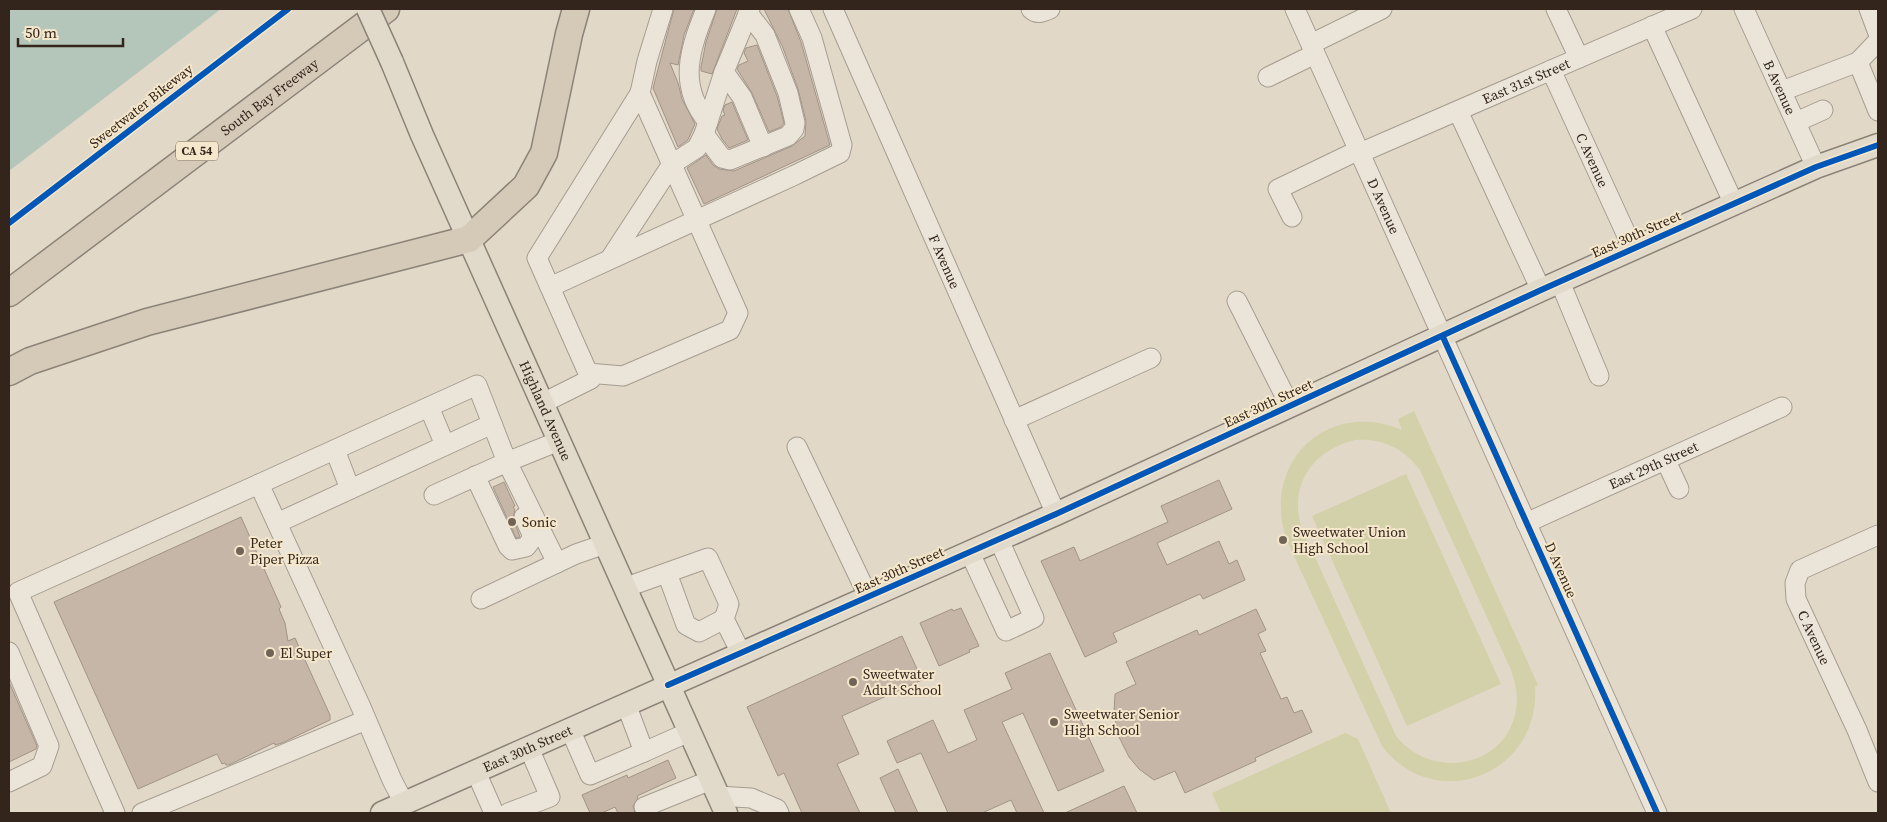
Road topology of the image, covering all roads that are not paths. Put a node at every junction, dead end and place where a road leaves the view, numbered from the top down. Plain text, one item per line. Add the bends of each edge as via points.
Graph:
1 (368, 9) edge
2 (386, 9) edge
3 (576, 9) edge
4 (663, 9) edge
5 (706, 9) edge
6 (799, 9) edge
7 (832, 9) edge
8 (1031, 9) edge
9 (1050, 9) edge
10 (1295, 9) edge
11 (1382, 9) edge
12 (1556, 9) edge
13 (1692, 9) edge
14 (1744, 9) edge
15 (1869, 9) edge
16 (749, 11) edge
17 (1349, 16) edge
18 (1652, 26) junction
19 (1878, 33) edge
20 (1878, 40) edge
21 (1313, 49) junction
22 (1579, 58) junction
23 (1858, 62) junction
24 (1551, 70) junction
25 (724, 72) junction
26 (1268, 77) dead end
27 (1782, 91) junction
28 (640, 93) junction
29 (1823, 110) dead end
30 (1458, 111) junction
31 (1878, 111) edge
32 (1796, 122) junction
33 (706, 128) junction
34 (1878, 145) edge
35 (763, 147) junction
36 (1359, 151) junction
37 (672, 164) junction
38 (1816, 167) junction
39 (1734, 204) junction
40 (1292, 217) dead end
41 (697, 220) junction
42 (469, 239) junction
43 (1633, 249) junction
44 (610, 260) junction
45 (1551, 286) junction
46 (550, 287) junction
47 (9, 293) edge
48 (1237, 300) dead end
49 (1443, 337) junction
50 (1151, 358) dead end
51 (9, 372) edge
52 (588, 373) junction
53 (1600, 376) dead end
54 (543, 403) junction
55 (1290, 406) junction
56 (429, 407) junction
57 (1782, 408) dead end
58 (1014, 420) junction
59 (492, 424) junction
60 (560, 441) junction
61 (445, 445) junction
62 (797, 447) dead end
63 (334, 450) junction
64 (1666, 461) junction
65 (504, 463) junction
66 (475, 476) junction
67 (259, 484) junction
68 (350, 489) junction
69 (1679, 489) dead end
70 (434, 494) dead end
71 (1056, 514) junction
72 (277, 523) junction
73 (1526, 523) junction
74 (1878, 536) edge
75 (998, 540) junction
76 (605, 544) junction
77 (970, 553) junction
78 (557, 563) junction
79 (667, 573) junction
80 (624, 588) junction
81 (868, 598) junction
82 (481, 600) dead end
83 (724, 619) junction
84 (9, 652) edge
85 (741, 653) junction
86 (668, 685) junction
87 (626, 704) junction
88 (366, 720) junction
89 (570, 729) junction
90 (689, 732) junction
91 (528, 748) junction
92 (644, 752) junction
93 (476, 772) junction
94 (9, 782) edge
95 (1878, 782) edge
96 (719, 797) edge
97 (404, 803) junction
98 (644, 807) dead end
99 (115, 813) edge
100 (142, 813) edge
101 (382, 813) edge
102 (494, 813) edge
103 (508, 813) edge
104 (778, 813) edge
105 (1657, 813) edge

1 - 42 main road, Highland Avenue, bridge
2 - 47 highway, South Bay Freeway / CA 54
3 - 42 highway via 544,153 526,186
4 - 28 street
5 - 33 street via 691,49 688,76
6 - 41 street via 812,38 842,145 840,153
7 - 58 street, F Avenue
8 - 9 street via 1041,12
10 - 21 street, D Avenue
11 - 17 street
12 - 22 street
13 - 18 street, East 31st Street
14 - 27 street, B Avenue
15 - 19 street
16 - 25 street
16 - 35 street via 766,35 795,123 788,136
17 - 21 street
18 - 22 street, East 31st Street
18 - 39 street
20 - 23 street
21 - 26 street
21 - 36 street, D Avenue
22 - 24 street, East 31st Street
23 - 27 street
23 - 31 street
24 - 30 street, East 31st Street
24 - 43 street, C Avenue
25 - 33 street
25 - 35 street via 742,97
27 - 32 street, B Avenue
28 - 37 street
28 - 46 street via 537,258
29 - 32 street
30 - 36 street, East 31st Street
30 - 45 street
32 - 38 street, B Avenue
33 - 35 street via 722,158 730,160
33 - 37 street via 697,148
34 - 38 main road, East 30th Street
36 - 40 street, East 31st Street via 1278,190
36 - 49 street, D Avenue
37 - 41 street
37 - 44 street
38 - 39 main road, East 30th Street
39 - 43 main road, East 30th Street
41 - 44 street
41 - 52 street via 738,312 730,330 623,376
42 - 51 highway via 146,322 30,361
42 - 54 main road, Highland Avenue
43 - 45 main road, East 30th Street
44 - 46 street
45 - 49 main road, East 30th Street
45 - 53 street
46 - 52 street
48 - 55 street
49 - 55 main road, East 30th Street
49 - 73 street, D Avenue
50 - 58 street
52 - 54 street via 591,379
54 - 60 main road, Highland Avenue
55 - 71 main road, East 30th Street
56 - 59 street via 477,385
56 - 61 street
56 - 63 street
57 - 64 street, East 29th Street
58 - 71 street, F Avenue
59 - 61 street
59 - 65 street
60 - 65 street
60 - 76 main road, Highland Avenue
61 - 68 street
62 - 81 street
63 - 67 street
63 - 68 street
64 - 69 street
64 - 73 street, East 29th Street
65 - 66 street
65 - 66 street via 531,532 532,539 526,548 512,550 508,546
65 - 78 street
66 - 70 street
67 - 72 street
67 - 99 street via 18,592
68 - 72 street
71 - 75 main road, East 30th Street
72 - 88 street
73 - 105 street, D Avenue
74 - 95 street, C Avenue via 1800,570 1795,583 1796,599
75 - 77 main road, East 30th Street
75 - 77 street via 1034,618 1006,631
76 - 78 street
76 - 80 main road, Highland Avenue
77 - 81 main road, East 30th Street
78 - 82 street
79 - 80 street
79 - 83 street via 686,625 699,632
79 - 83 street via 708,558 728,604
80 - 86 main road, Highland Avenue
81 - 85 main road, East 30th Street
83 - 85 street
84 - 94 street via 49,746 42,766
85 - 86 main road, East 30th Street
86 - 87 main road, East 30th Street
86 - 90 main road, Highland Avenue
87 - 89 main road, East 30th Street
87 - 92 street
88 - 97 street
88 - 100 street
89 - 91 main road, East 30th Street
89 - 92 street via 590,775
90 - 92 street
90 - 96 main road, Highland Avenue
91 - 93 main road, East 30th Street
91 - 103 street via 550,797
93 - 97 main road, East 30th Street
93 - 102 street
96 - 98 street
96 - 104 street via 750,798 777,809
97 - 101 main road, East 30th Street

